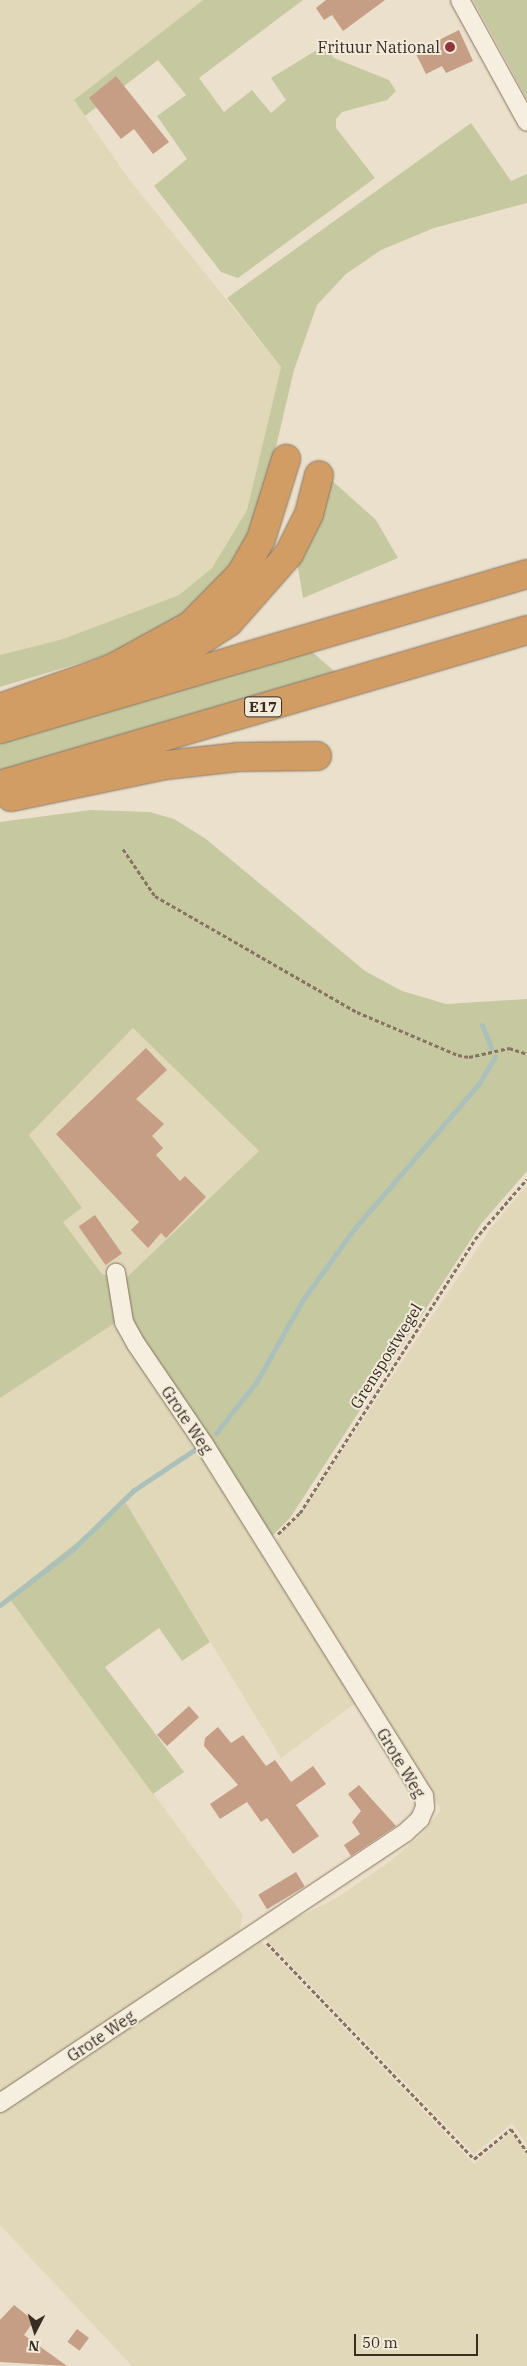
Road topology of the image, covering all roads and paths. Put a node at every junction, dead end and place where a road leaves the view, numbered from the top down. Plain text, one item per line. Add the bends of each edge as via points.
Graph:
1 (460, 0) edge
2 (527, 122) edge
3 (286, 459) dead end
4 (319, 475) dead end
5 (527, 574) edge
6 (527, 630) edge
7 (0, 708) edge
8 (0, 713) edge
9 (0, 729) edge
10 (317, 756) dead end
11 (0, 784) edge
12 (0, 799) edge
13 (123, 849) dead end
14 (527, 1054) edge
15 (527, 1179) edge
16 (116, 1273) dead end
17 (265, 1547) junction
18 (256, 1932) junction
19 (0, 2103) edge
20 (527, 2152) edge

1 - 2 street
3 - 7 highway via 261,540 240,574 191,624 111,669
4 - 8 highway via 308,514 289,554 229,622 186,650 126,676
5 - 9 highway
6 - 11 highway, E17
10 - 12 highway via 238,757 166,765
13 - 14 path via 156,896 357,1012 458,1055 469,1057 509,1048
15 - 17 path, Grenspostwegel via 475,1239 300,1513
16 - 17 street, Grote Weg via 124,1322 204,1444
17 - 18 street, Grote Weg via 424,1796 425,1807 420,1819 405,1833
18 - 19 street, Grote Weg
18 - 20 path via 474,2159 512,2129

